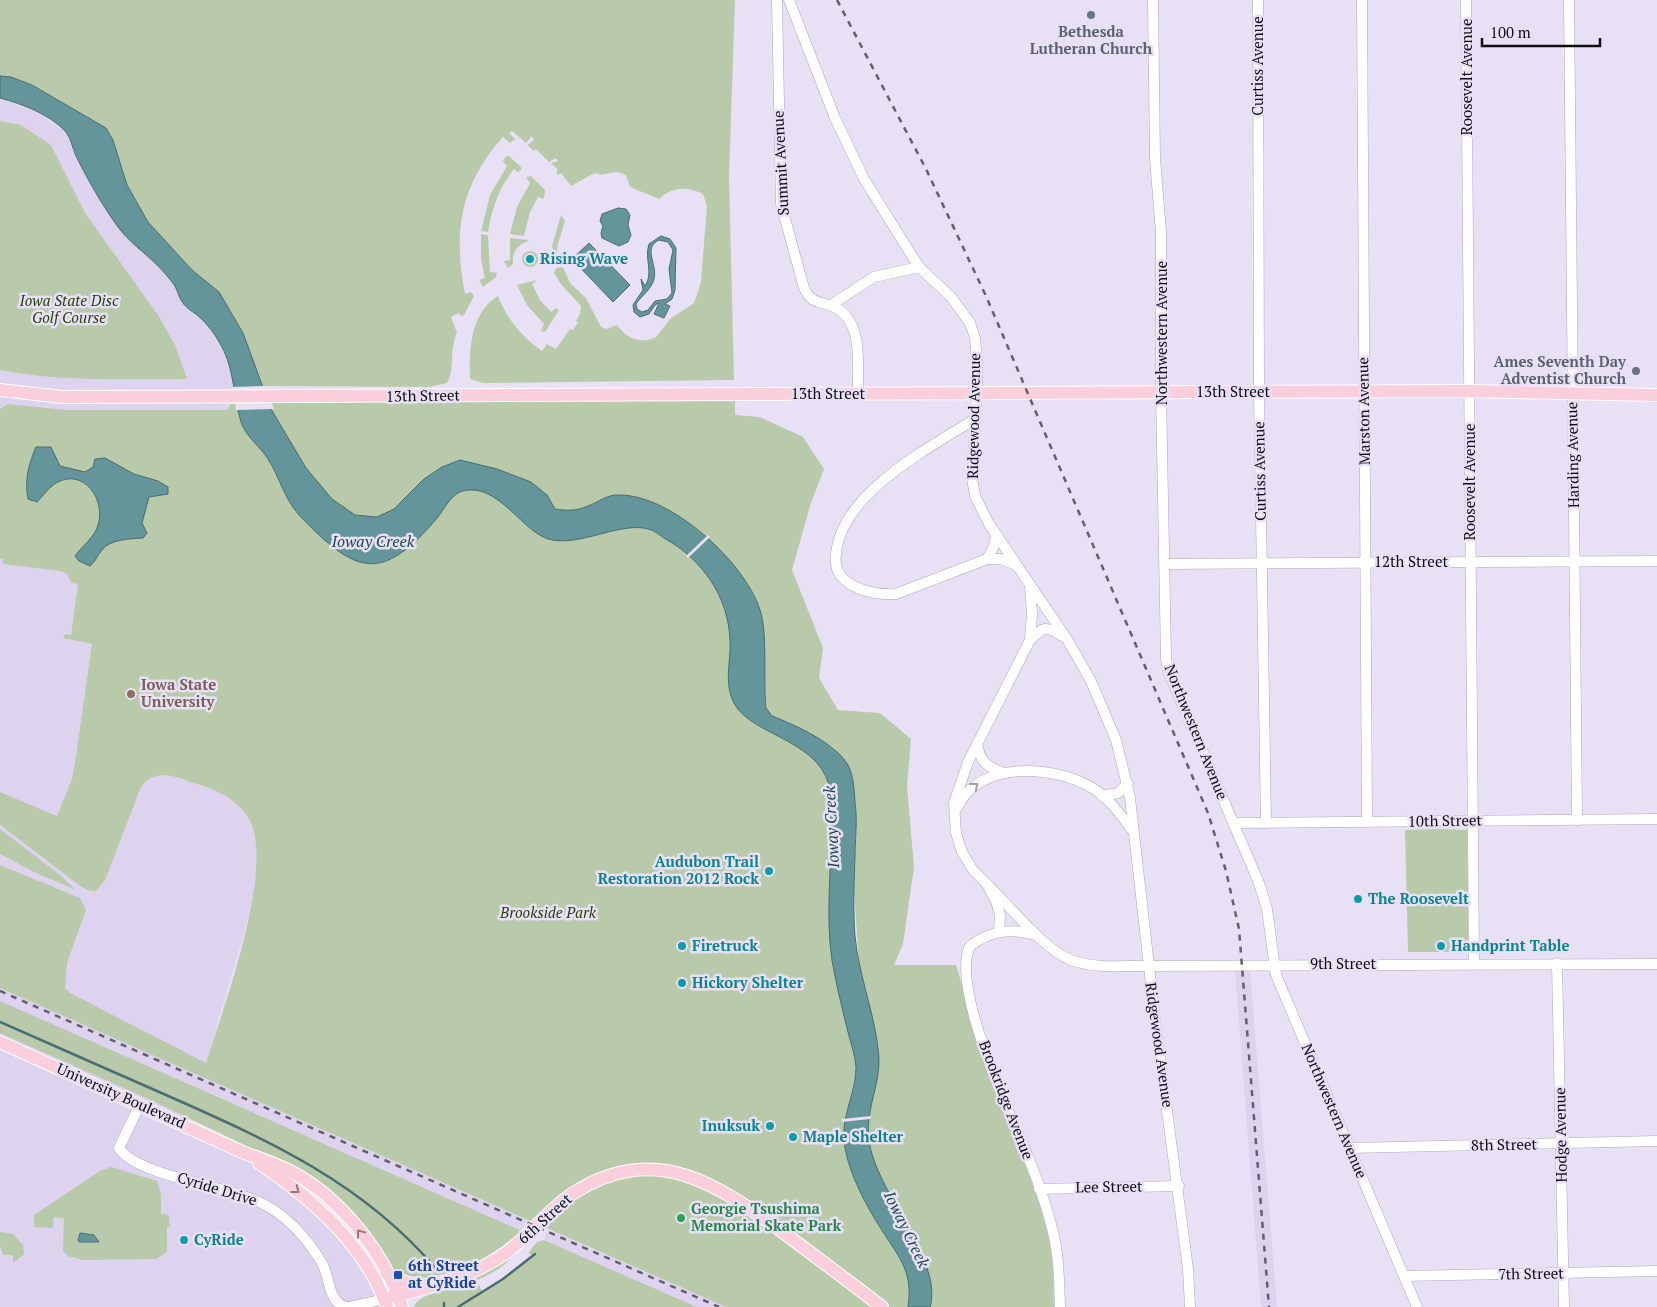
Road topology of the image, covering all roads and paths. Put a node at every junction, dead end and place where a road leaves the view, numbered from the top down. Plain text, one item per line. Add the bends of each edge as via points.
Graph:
1 (777, 0) edge
2 (789, 0) edge
3 (1153, 0) edge
4 (1258, 0) edge
5 (1362, 0) edge
6 (1466, 0) edge
7 (1570, 0) edge
8 (919, 267) junction
9 (830, 306) junction
10 (0, 390) edge
11 (1363, 391) junction
12 (1469, 391) junction
13 (1161, 392) junction
14 (1259, 392) junction
15 (977, 393) junction
16 (858, 394) junction
17 (1572, 395) junction
18 (1657, 395) edge
19 (975, 419) junction
20 (996, 534) junction
21 (987, 559) junction
22 (1575, 561) junction
23 (1657, 561) edge
24 (1471, 562) junction
25 (1262, 563) junction
26 (1366, 563) junction
27 (1166, 564) junction
28 (1016, 565) junction
29 (1030, 587) junction
30 (1030, 640) junction
31 (1067, 640) junction
32 (978, 744) junction
33 (1006, 773) junction
34 (1128, 784) junction
35 (1102, 796) junction
36 (954, 814) junction
37 (1657, 819) edge
38 (1577, 820) junction
39 (1473, 821) junction
40 (1367, 822) junction
41 (1234, 823) junction
42 (1266, 823) junction
43 (1133, 832) junction
44 (986, 883) junction
45 (999, 931) junction
46 (1038, 936) junction
47 (1474, 963) junction
48 (1274, 964) junction
49 (1557, 964) junction
50 (1657, 964) edge
51 (1149, 966) junction
52 (0, 1042) edge
53 (140, 1104) junction
54 (1657, 1141) edge
55 (1561, 1144) junction
56 (1350, 1148) junction
57 (242, 1152) junction
58 (1179, 1186) junction
59 (1039, 1189) junction
60 (1657, 1272) edge
61 (1564, 1273) junction
62 (387, 1274) junction
63 (1404, 1276) junction
64 (436, 1284) junction
65 (400, 1301) edge
66 (385, 1303) edge
67 (348, 1307) edge
68 (882, 1307) edge
69 (1060, 1307) edge
70 (1190, 1307) edge
71 (1417, 1307) edge
72 (1564, 1307) edge

1 - 9 street, Summit Avenue via 781,204 804,288 816,303
2 - 8 street, Ridgewood Avenue via 864,179
3 - 13 street, Northwestern Avenue via 1155,159 1161,232
4 - 14 street, Curtiss Avenue
5 - 11 street, Marston Avenue
6 - 12 street, Roosevelt Avenue
7 - 17 street, Harding Avenue
8 - 9 street via 874,277
8 - 15 street, Ridgewood Avenue via 951,297 970,323 975,338
9 - 16 street, Summit Avenue via 852,323 856,340
10 - 16 main road, 13th Street via 62,397
11 - 12 main road, 13th Street
11 - 14 main road, 13th Street
11 - 26 street, Marston Avenue
12 - 17 main road, 13th Street
12 - 24 street, Roosevelt Avenue
13 - 14 main road, 13th Street
13 - 15 main road, 13th Street
13 - 27 street, Northwestern Avenue
14 - 25 street, Curtiss Avenue
15 - 16 main road, 13th Street
15 - 19 street, Ridgewood Avenue
17 - 18 main road, 13th Street
17 - 22 street, Harding Avenue
19 - 20 street, Ridgewood Avenue via 972,478 975,496
19 - 21 street via 884,478 845,525 839,537 836,557 838,573 844,580 881,595 906,591
20 - 21 street
20 - 28 street, Ridgewood Avenue
21 - 28 street via 1001,559
22 - 23 street, 12th Street
22 - 24 street, 12th Street
22 - 38 street, Harding Avenue
24 - 26 street, 12th Street
24 - 39 street, Roosevelt Avenue
25 - 26 street, 12th Street
25 - 27 street, 12th Street
25 - 42 street, Curtiss Avenue
26 - 40 street, Marston Avenue
27 - 41 street, Northwestern Avenue via 1168,672
28 - 29 street, Ridgewood Avenue
29 - 30 street
29 - 31 street, Ridgewood Avenue
30 - 31 street via 1046,628
30 - 32 street
31 - 34 street, Ridgewood Avenue via 1105,711
32 - 33 street via 983,762
32 - 36 street via 960,782
33 - 35 street via 1053,774 1074,779
36 -> 33 street via 970,790 984,779
34 - 35 street via 1113,795
34 - 43 street, Ridgewood Avenue
35 - 43 street
36 - 44 street via 962,852
37 - 38 street, 10th Street
38 - 39 street, 10th Street
39 - 40 street, 10th Street
39 - 47 street, Roosevelt Avenue
40 - 42 street, 10th Street
41 - 42 street, 10th Street
41 - 48 street, Northwestern Avenue via 1260,883
43 - 51 street, Ridgewood Avenue
44 - 45 street via 1000,915
44 - 46 street, 9th Street
45 - 46 street, 9th Street
45 - 59 street, Brookridge Avenue via 970,946 964,965 985,1052
46 - 51 street, 9th Street via 1071,960 1088,964
47 - 48 street, 9th Street
47 - 49 street, 9th Street
48 - 51 street, 9th Street
48 - 56 street, Northwestern Avenue
49 - 50 street, 9th Street
49 - 55 street, Hodge Avenue
51 - 58 street, Ridgewood Avenue
52 - 53 main road, University Boulevard
53 - 57 main road, University Boulevard
53 - 67 street, Cyride Drive via 119,1148 124,1156 176,1176 248,1196 283,1216 323,1264 338,1304
54 - 55 street, 8th Street
55 - 56 street, 8th Street
55 - 61 street, Hodge Avenue
56 - 63 street, Northwestern Avenue
62 -> 57 main road, University Boulevard via 355,1226 321,1193 293,1173
57 -> 66 main road, University Boulevard via 300,1193 338,1228 362,1258
58 - 59 street, Lee Street
58 - 70 street, Ridgewood Avenue
59 - 69 street, Brookridge Avenue via 1057,1251
60 - 61 street, 7th Street
61 - 63 street, 7th Street
61 - 72 street, Hodge Avenue
62 - 64 main road via 407,1283
62 - 65 main road, University Boulevard
63 - 71 street, Northwestern Avenue
64 - 65 main road, 6th Street
64 - 68 main road, 6th Street via 492,1263 583,1187 612,1176 647,1170 675,1172 712,1184
65 - 66 main road, 6th Street
66 - 67 street, Cyride Drive

